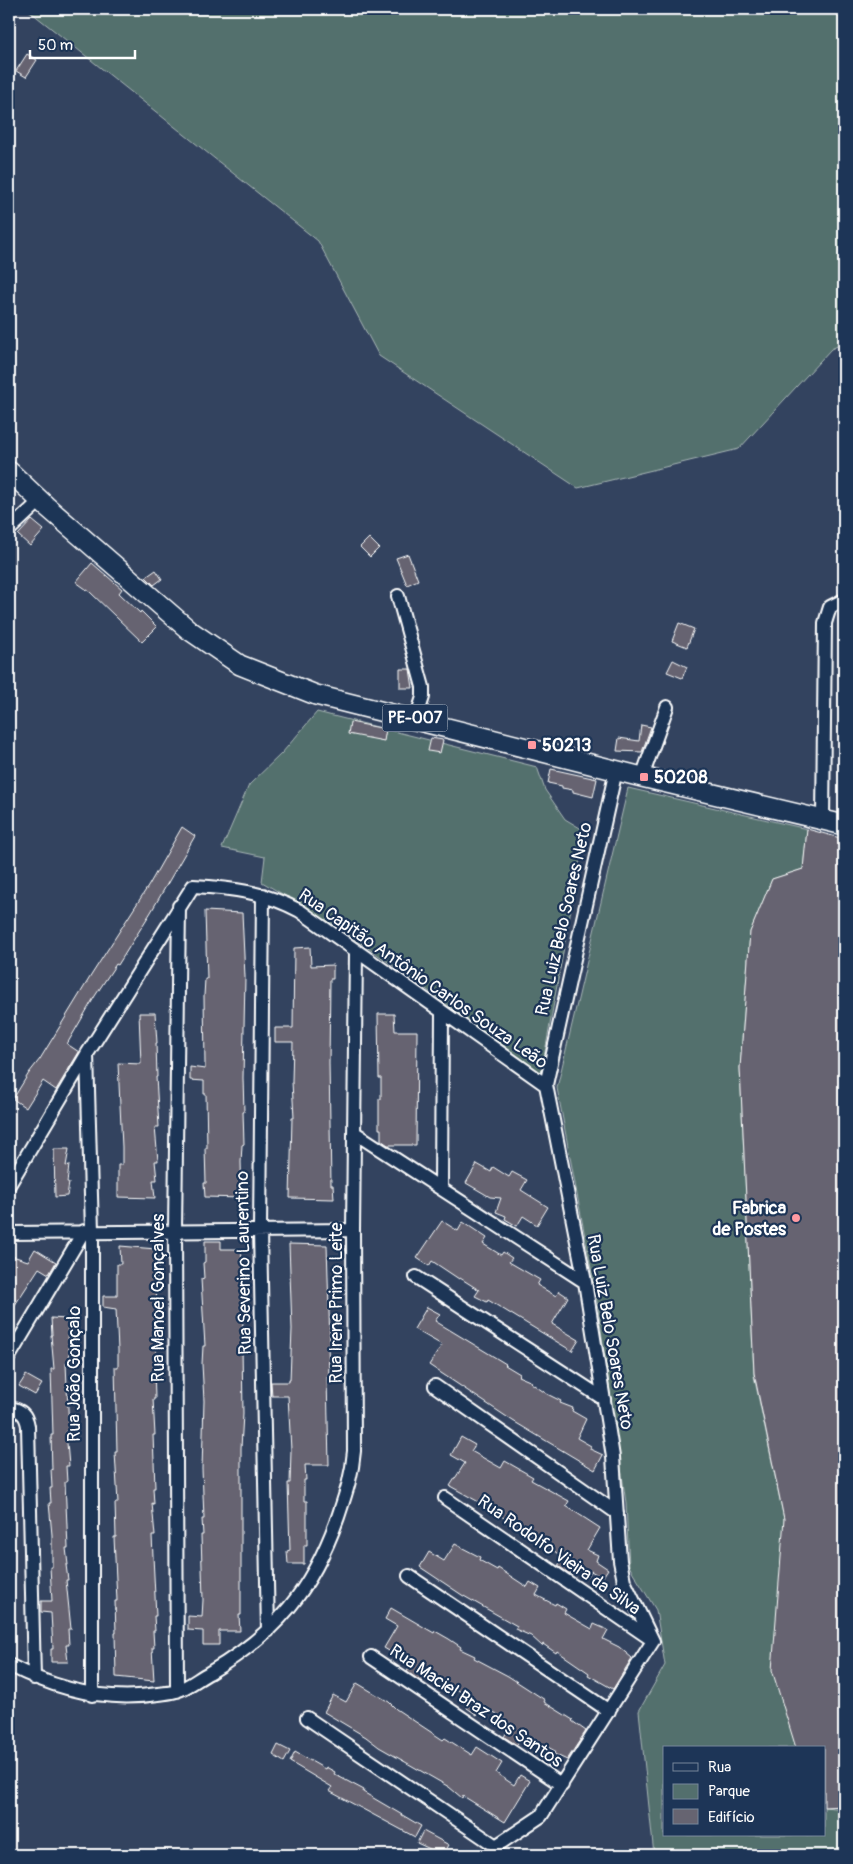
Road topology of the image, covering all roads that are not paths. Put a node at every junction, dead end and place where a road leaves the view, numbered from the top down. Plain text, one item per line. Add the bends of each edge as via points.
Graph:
1 (9, 471) edge
2 (40, 501) junction
3 (9, 530) edge
4 (398, 596) dead end
5 (844, 600) edge
6 (667, 707) dead end
7 (416, 719) junction
8 (616, 770) junction
9 (642, 777) junction
10 (823, 820) junction
11 (844, 825) edge
12 (263, 895) junction
13 (179, 906) junction
14 (356, 952) junction
15 (442, 1012) junction
16 (88, 1054) junction
17 (546, 1085) junction
18 (355, 1133) junction
19 (9, 1186) edge
20 (441, 1188) junction
21 (175, 1230) junction
22 (353, 1230) junction
23 (88, 1231) junction
24 (260, 1231) junction
25 (9, 1233) edge
26 (416, 1277) dead end
27 (585, 1282) junction
28 (9, 1357) edge
29 (435, 1386) dead end
30 (604, 1399) junction
31 (9, 1408) edge
32 (445, 1498) dead end
33 (617, 1513) junction
34 (409, 1576) dead end
35 (268, 1631) junction
36 (653, 1641) junction
37 (371, 1657) dead end
38 (9, 1665) edge
39 (34, 1678) junction
40 (177, 1691) junction
41 (92, 1694) junction
42 (609, 1711) junction
43 (307, 1718) dead end
44 (562, 1785) junction

1 - 2 main road, PE-007
2 - 3 street
2 - 7 main road, PE-007 / PE-007 via 189,630 240,665 316,695
4 - 7 street via 423,687
5 - 10 street via 830,606 825,623
6 - 9 street
7 - 8 main road, PE-007 / PE-007
8 - 9 main road, PE-007 / PE-007
8 - 17 street, Rua Luiz Belo Soares Neto
9 - 10 main road, PE-007 / PE-007
10 - 11 main road, PE-007 / PE-007
12 - 13 street, Rua Capitão Antônio Carlos Souza Leão via 231,888 193,886
12 - 14 street, Rua Capitão Antônio Carlos Souza Leão via 300,911
12 - 24 street, Rua Severino Laurentino
13 - 16 street
13 - 21 street, Rua Manoel Gonçalves
14 - 15 street, Rua Capitão Antônio Carlos Souza Leão
14 - 18 street, Rua Irene Primo Leite
15 - 17 street, Rua Capitão Antônio Carlos Souza Leão
15 - 20 street
16 - 19 street
16 - 23 street, Rua João Gonçalo
17 - 27 street, Rua Luiz Belo Soares Neto
18 - 20 street
18 - 22 street, Rua Irene Primo Leite
20 - 27 street
21 - 23 street
21 - 24 street
21 - 40 street, Rua Manoel Gonçalves
22 - 24 street
22 - 35 street, Rua Irene Primo Leite via 353,1472 327,1548 314,1575 297,1600
23 - 25 street
23 - 28 street
23 - 41 street, Rua João Gonçalo
24 - 35 street, Rua Severino Laurentino
26 - 30 street
27 - 30 street, Rua Luiz Belo Soares Neto
29 - 33 street
30 - 33 street, Rua Luiz Belo Soares Neto
31 - 39 street via 22,1412 28,1426
32 - 36 street, Rua Rodolfo Vieira da Silva
33 - 36 street, Rua Luiz Belo Soares Neto via 624,1581
34 - 42 street
35 - 40 street, Rua Irene Primo Leite via 226,1663
36 - 42 street
37 - 44 street, Rua Maciel Braz dos Santos
38 - 39 street
39 - 41 street
40 - 41 street via 138,1697
42 - 44 street
43 - 44 street via 496,1846 541,1816

